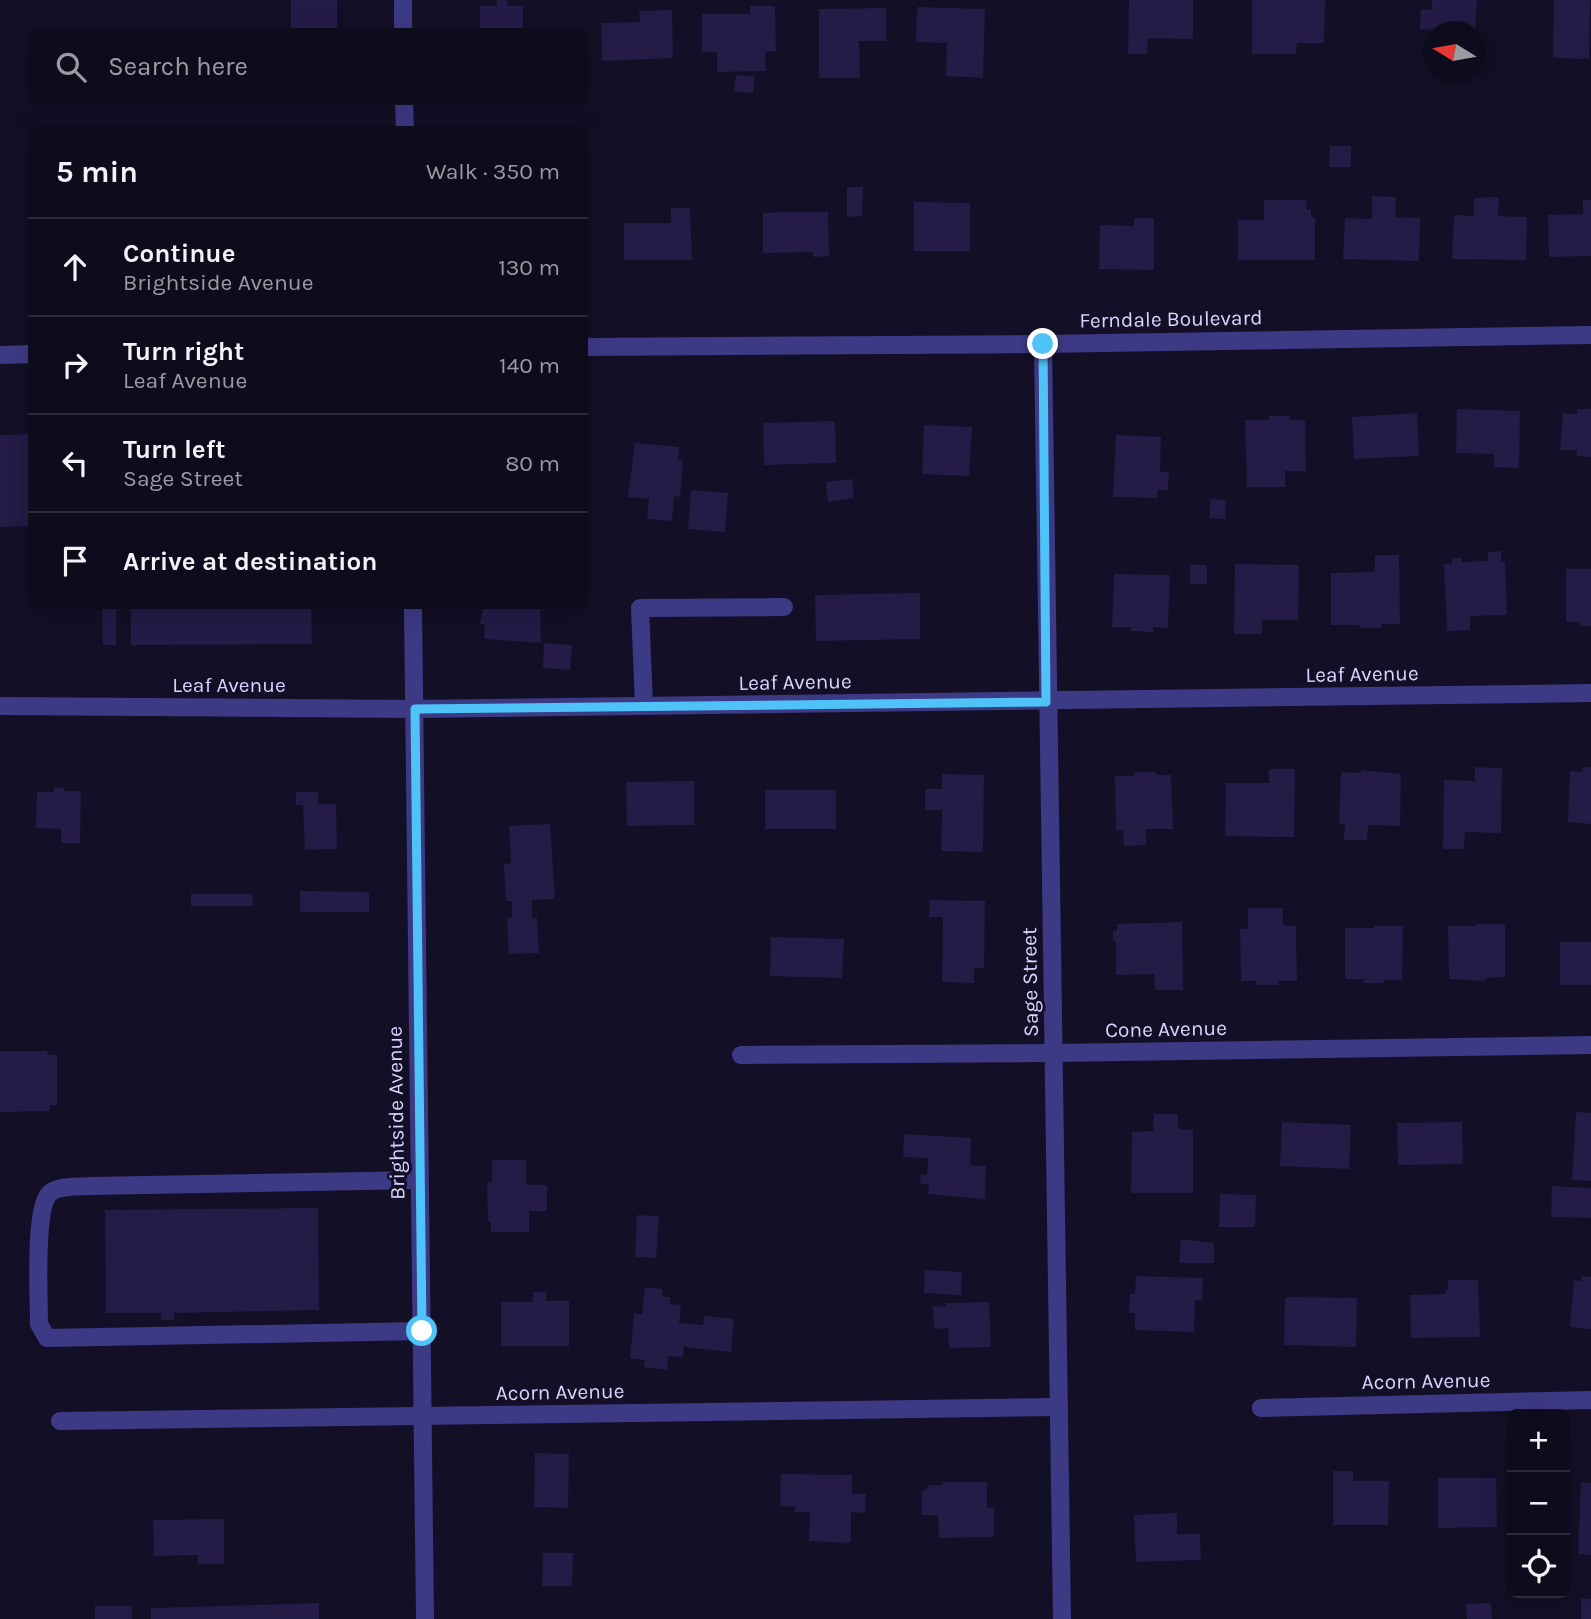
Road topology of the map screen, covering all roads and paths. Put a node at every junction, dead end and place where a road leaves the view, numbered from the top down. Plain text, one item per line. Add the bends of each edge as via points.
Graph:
1 (403, 0) edge
2 (403, 28) edge
3 (404, 105) edge
4 (405, 126) edge
5 (1591, 335) edge
6 (1043, 344) junction
7 (588, 347) edge
8 (28, 354) edge
9 (0, 355) edge
10 (783, 607) dead end
11 (413, 609) edge
12 (1591, 693) edge
13 (1046, 702) junction
14 (0, 706) edge
15 (644, 706) junction
16 (415, 709) junction
17 (1591, 1045) edge
18 (1054, 1053) junction
19 (741, 1055) dead end
20 (420, 1180) junction
21 (422, 1331) junction
22 (1591, 1400) edge
23 (1059, 1407) junction
24 (1261, 1408) dead end
25 (424, 1417) junction
26 (60, 1421) dead end
27 (425, 1619) edge
28 (1062, 1619) edge

1 - 2 street
3 - 4 street
5 - 6 street, Ferndale Boulevard
6 - 7 street, Ferndale Boulevard
6 - 13 street, Sage Street
8 - 9 street
10 - 15 street via 640,608
11 - 16 street, Brightside Avenue
12 - 13 street, Leaf Avenue
13 - 15 street, Leaf Avenue
13 - 18 street, Sage Street
14 - 16 street, Leaf Avenue
15 - 16 street, Leaf Avenue
16 - 20 street, Brightside Avenue
17 - 18 street, Cone Avenue
18 - 19 street, Cone Avenue
18 - 23 street, Sage Street
20 - 21 street, Brightside Avenue
20 - 21 street via 56,1189 47,1195 40,1218 39,1324 47,1338
21 - 25 street, Brightside Avenue
22 - 24 street, Acorn Avenue
23 - 25 street, Acorn Avenue
23 - 28 street, Sage Street
25 - 26 street, Acorn Avenue
25 - 27 street, Brightside Avenue

